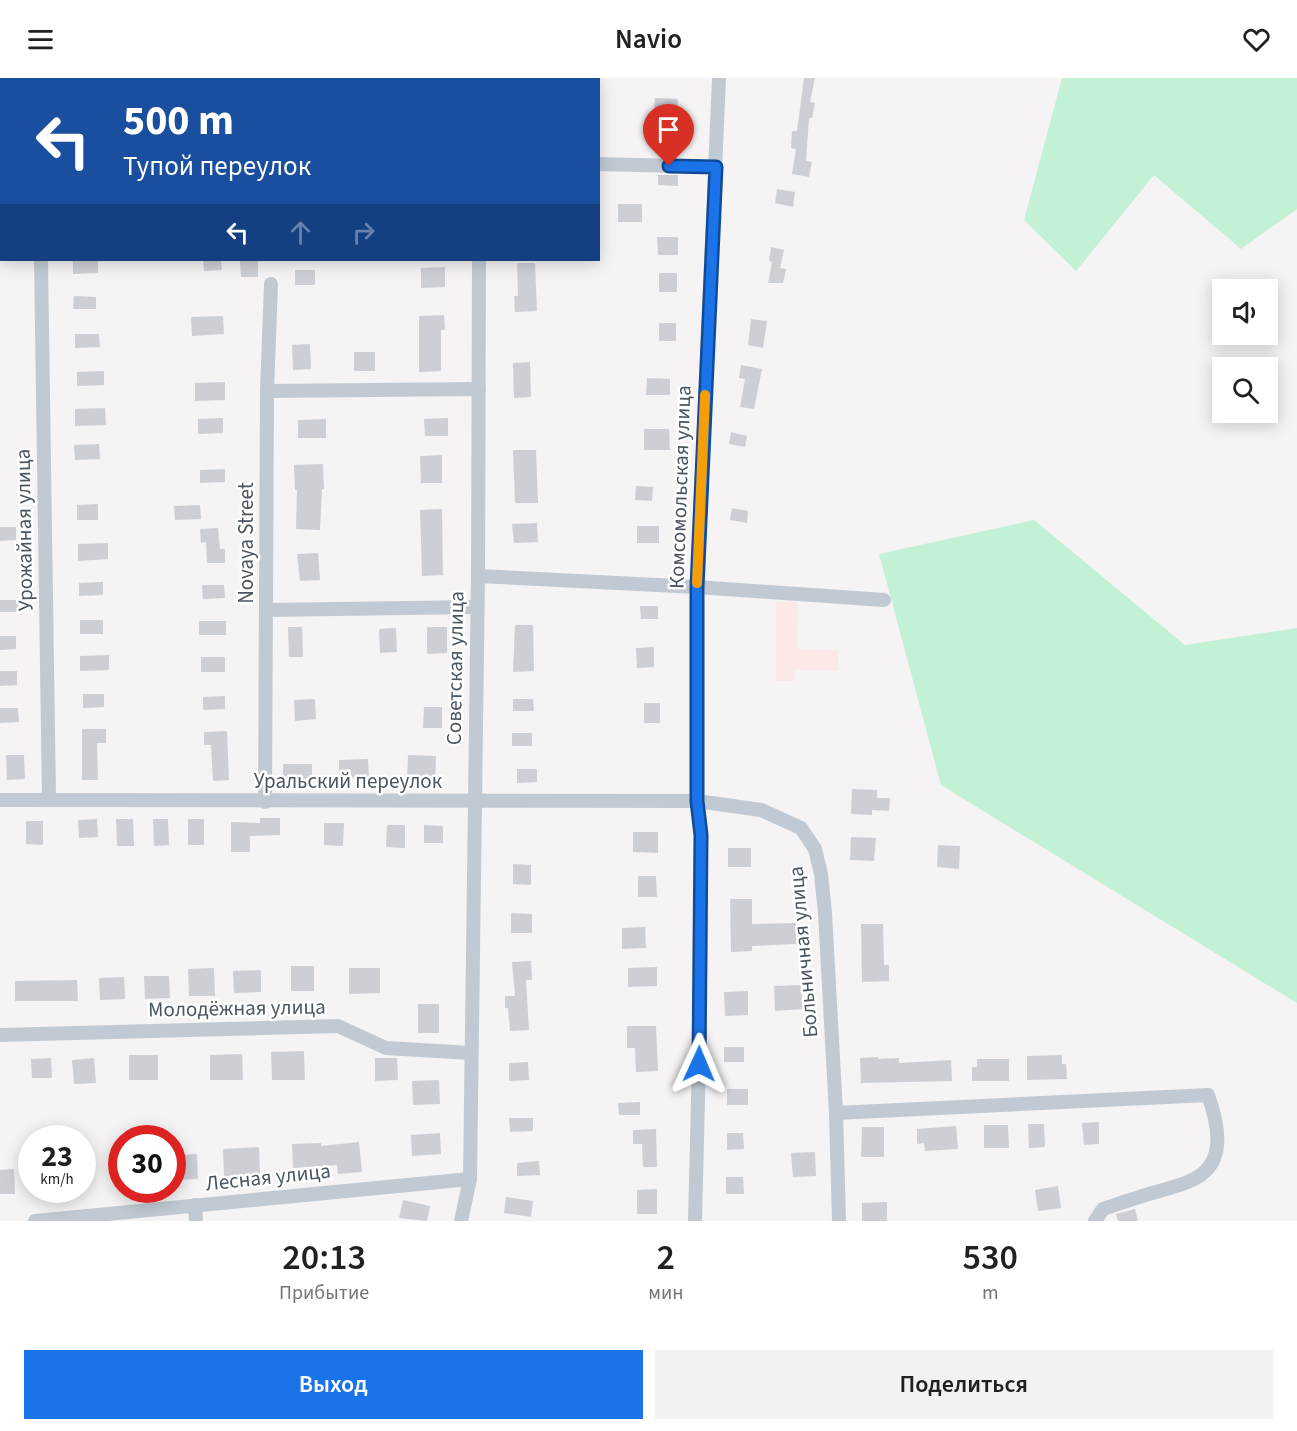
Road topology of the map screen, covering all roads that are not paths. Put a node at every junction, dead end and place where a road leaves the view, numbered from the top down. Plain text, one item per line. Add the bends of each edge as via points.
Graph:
1 (718, 78) edge
2 (600, 164) edge
3 (716, 167) junction
4 (41, 261) edge
5 (479, 261) edge
6 (271, 284) dead end
7 (479, 389) junction
8 (267, 391) junction
9 (478, 576) junction
10 (697, 587) junction
11 (884, 600) dead end
12 (477, 607) junction
13 (266, 610) junction
14 (49, 799) junction
15 (0, 800) edge
16 (474, 801) junction
17 (697, 801) junction
18 (265, 802) junction
19 (0, 1035) edge
20 (471, 1053) junction
21 (836, 1113) junction
22 (470, 1179) junction
23 (195, 1205) junction
24 (35, 1221) edge
25 (196, 1221) edge
26 (461, 1221) edge
27 (695, 1221) edge
28 (838, 1221) edge
29 (1095, 1221) edge

1 - 3 street, Комсомольская улица
2 - 3 street
3 - 10 street, Комсомольская улица
4 - 14 street, Урожайная улица
5 - 7 street, Советская улица
6 - 8 street, Novaya Street
7 - 8 street
7 - 9 street, Советская улица
8 - 13 street, Novaya Street
9 - 10 street
9 - 12 street, Советская улица
10 - 11 street
10 - 17 street, Комсомольская улица
12 - 13 street
12 - 16 street, Советская улица
13 - 18 street, Novaya Street
14 - 15 street, Уральский переулок
14 - 18 street, Уральский переулок
16 - 17 street, Уральский переулок
16 - 18 street, Уральский переулок
16 - 20 street, Советская улица
17 - 21 street, Больничная улица via 761,810 801,828 815,849 825,913
17 - 27 street, Комсомольская улица via 701,846
19 - 20 street, Молодёжная улица via 338,1026 386,1048
20 - 22 street, Советская улица
21 - 28 street, Больничная улица
21 - 29 street via 1208,1095 1219,1133 1209,1167 1189,1181 1103,1209
22 - 23 street, Лесная улица
22 - 26 street, Советская улица
23 - 24 street, Лесная улица
23 - 25 street

